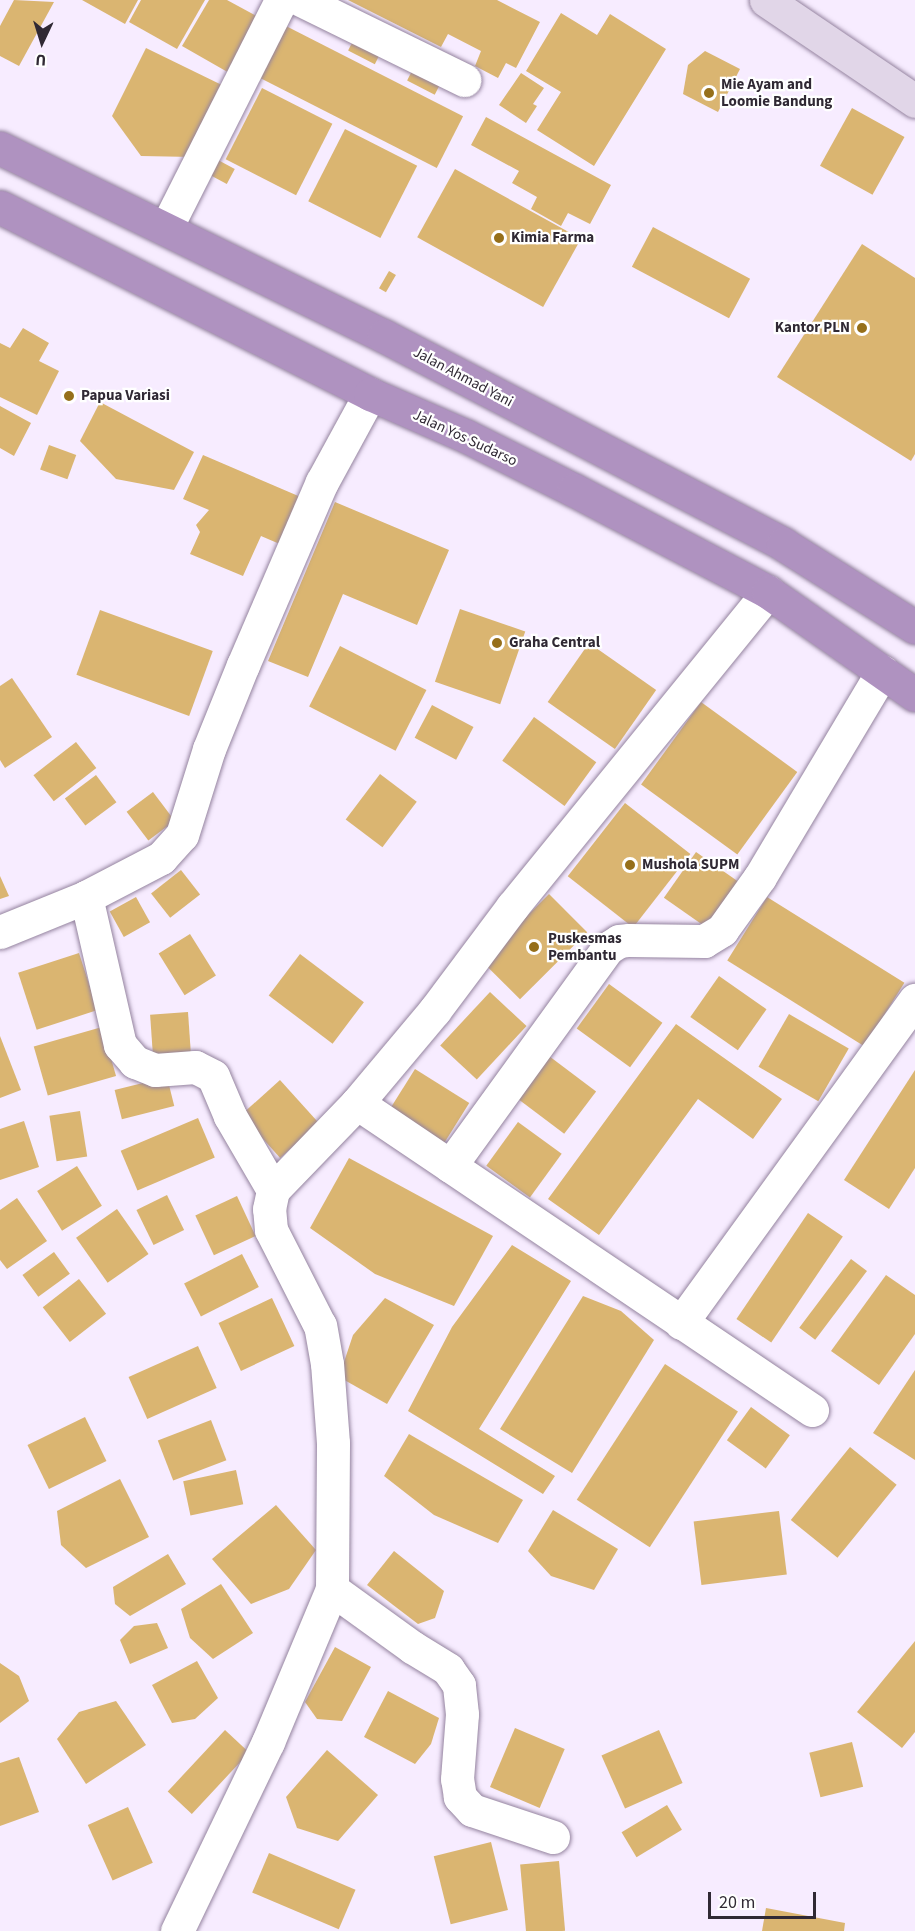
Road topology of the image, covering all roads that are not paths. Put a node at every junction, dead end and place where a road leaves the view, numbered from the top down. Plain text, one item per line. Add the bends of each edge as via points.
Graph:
1 (281, 0) edge
2 (302, 0) edge
3 (766, 0) edge
4 (464, 80) dead end
5 (915, 101) edge
6 (0, 148) edge
7 (0, 207) edge
8 (166, 228) junction
9 (370, 394) junction
10 (768, 592) junction
11 (915, 627) edge
12 (882, 672) junction
13 (915, 695) edge
14 (86, 897) junction
15 (0, 932) edge
16 (915, 1000) edge
17 (357, 1103) junction
18 (450, 1166) junction
19 (273, 1190) junction
20 (681, 1323) junction
21 (812, 1410) dead end
22 (332, 1589) junction
23 (553, 1837) dead end
24 (177, 1931) edge

1 - 8 street
2 - 4 street
3 - 5 main road
6 - 8 highway, Jalan Ahmad Yani
7 - 9 highway, Jalan Yos Sudarso
8 - 11 highway, Jalan Ahmad Yani via 384,336 783,544
9 - 10 highway, Jalan Yos Sudarso via 476,441
9 - 14 street via 322,482 248,655 209,749 182,835 161,858
10 - 12 highway, Jalan Yos Sudarso
10 - 17 street
12 - 13 highway, Jalan Yos Sudarso
12 - 18 street via 760,877 722,930 704,941 629,940 608,948
14 - 15 street
14 - 19 street via 120,1045 135,1062 155,1070 195,1067 213,1077 230,1116
16 - 20 street
17 - 18 street
17 - 19 street
18 - 20 street
19 - 22 street via 269,1209 272,1230 320,1326 327,1364 333,1443
20 - 21 street
22 - 23 street via 448,1669 459,1685 460,1797 472,1810
22 - 24 street via 268,1742

